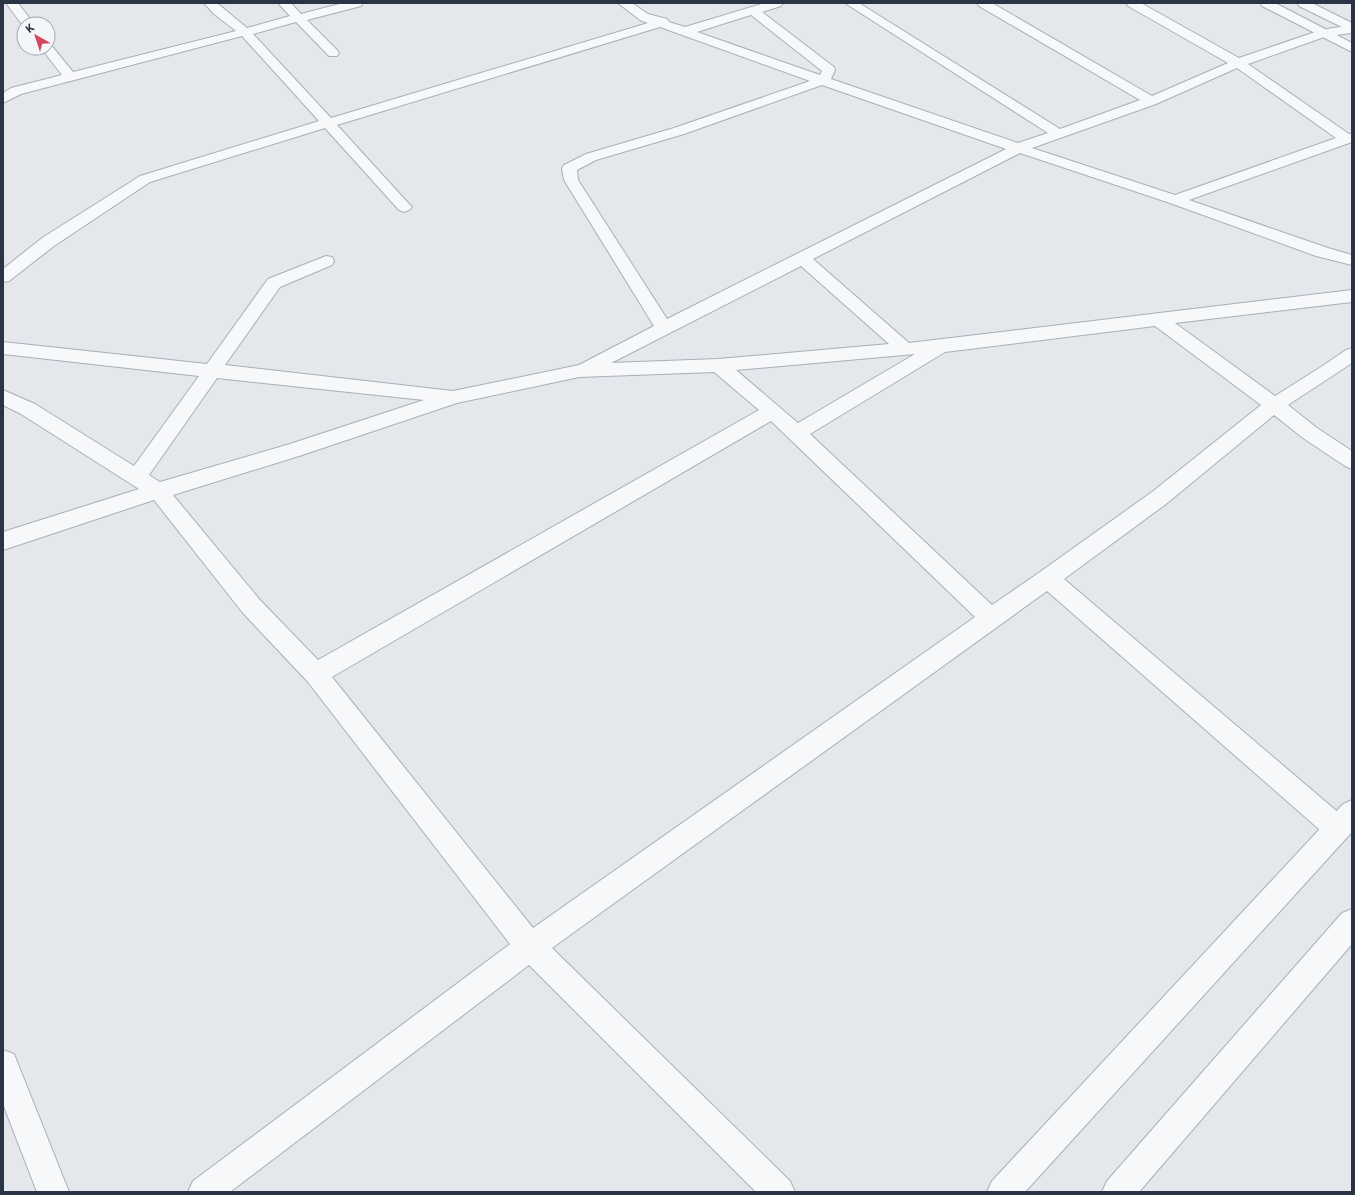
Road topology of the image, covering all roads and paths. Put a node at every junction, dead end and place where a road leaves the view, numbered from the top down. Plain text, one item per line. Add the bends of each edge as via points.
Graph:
1 (12, 3) edge
2 (210, 3) edge
3 (284, 3) edge
4 (357, 3) edge
5 (624, 3) edge
6 (777, 3) edge
7 (851, 3) edge
8 (983, 3) edge
9 (1132, 3) edge
10 (1266, 3) edge
11 (1303, 3) edge
12 (752, 10) junction
13 (22, 16) edge
14 (300, 18) junction
15 (663, 22) junction
16 (1352, 28) edge
17 (686, 31) junction
18 (245, 32) junction
19 (1325, 33) junction
20 (1352, 48) edge
21 (333, 53) dead end
22 (53, 56) edge
23 (1238, 63) junction
24 (70, 77) junction
25 (824, 80) junction
26 (3, 99) edge
27 (1151, 101) junction
28 (328, 123) junction
29 (1059, 134) junction
30 (1350, 138) edge
31 (1019, 148) junction
32 (1175, 200) junction
33 (404, 206) dead end
34 (802, 258) junction
35 (1352, 260) edge
36 (326, 261) dead end
37 (3, 277) edge
38 (1352, 296) edge
39 (1157, 319) junction
40 (664, 328) junction
41 (942, 346) junction
42 (3, 348) edge
43 (905, 349) junction
44 (1352, 354) edge
45 (718, 365) junction
46 (213, 370) junction
47 (579, 371) junction
48 (3, 397) edge
49 (455, 397) junction
50 (1274, 404) junction
51 (773, 411) junction
52 (796, 433) junction
53 (1352, 461) edge
54 (137, 477) junction
55 (158, 492) junction
56 (3, 541) edge
57 (1048, 579) junction
58 (991, 618) junction
59 (316, 674) junction
60 (1345, 820) edge
61 (1352, 923) edge
62 (530, 947) junction
63 (3, 1065) edge
64 (53, 1192) edge
65 (204, 1192) edge
66 (779, 1192) edge
67 (1003, 1192) edge
68 (1118, 1192) edge

1 - 13 street
2 - 18 street
3 - 14 street
4 - 14 street
5 - 15 street via 644,16
6 - 12 street
7 - 29 street
8 - 27 street
9 - 23 street
10 - 19 street
11 - 16 street
12 - 17 street
12 - 25 street via 829,70
14 - 18 street
14 - 21 street
15 - 17 street
15 - 28 street
16 - 19 street
17 - 25 street
18 - 24 street
18 - 28 street
19 - 20 street
19 - 23 street
22 - 24 street
23 - 27 street
23 - 30 street
24 - 26 street via 16,91
25 - 31 street
25 - 40 street via 680,132 591,157 569,168 571,180
27 - 29 street
28 - 33 street
28 - 37 street via 145,179 48,242
29 - 31 street
30 - 32 street
31 - 32 street
31 - 34 street
32 - 35 street via 1322,252
34 - 40 street
34 - 43 street
36 - 46 street via 274,283
38 - 39 street
39 - 41 street
39 - 50 street
40 - 47 street
41 - 43 street
41 - 52 street
42 - 46 street
43 - 45 street
44 - 50 street
45 - 47 street
45 - 51 street
46 - 49 street
46 - 54 street
47 - 49 street
48 - 54 street
49 - 55 street
50 - 53 street via 1310,433
50 - 57 street via 1159,498
51 - 52 street
51 - 59 street
52 - 58 street
54 - 55 street
55 - 56 street
55 - 59 street via 251,606
57 - 58 street
57 - 60 street
58 - 62 street
59 - 62 street
60 - 67 street
61 - 68 street
62 - 65 street
62 - 66 street
63 - 64 street

